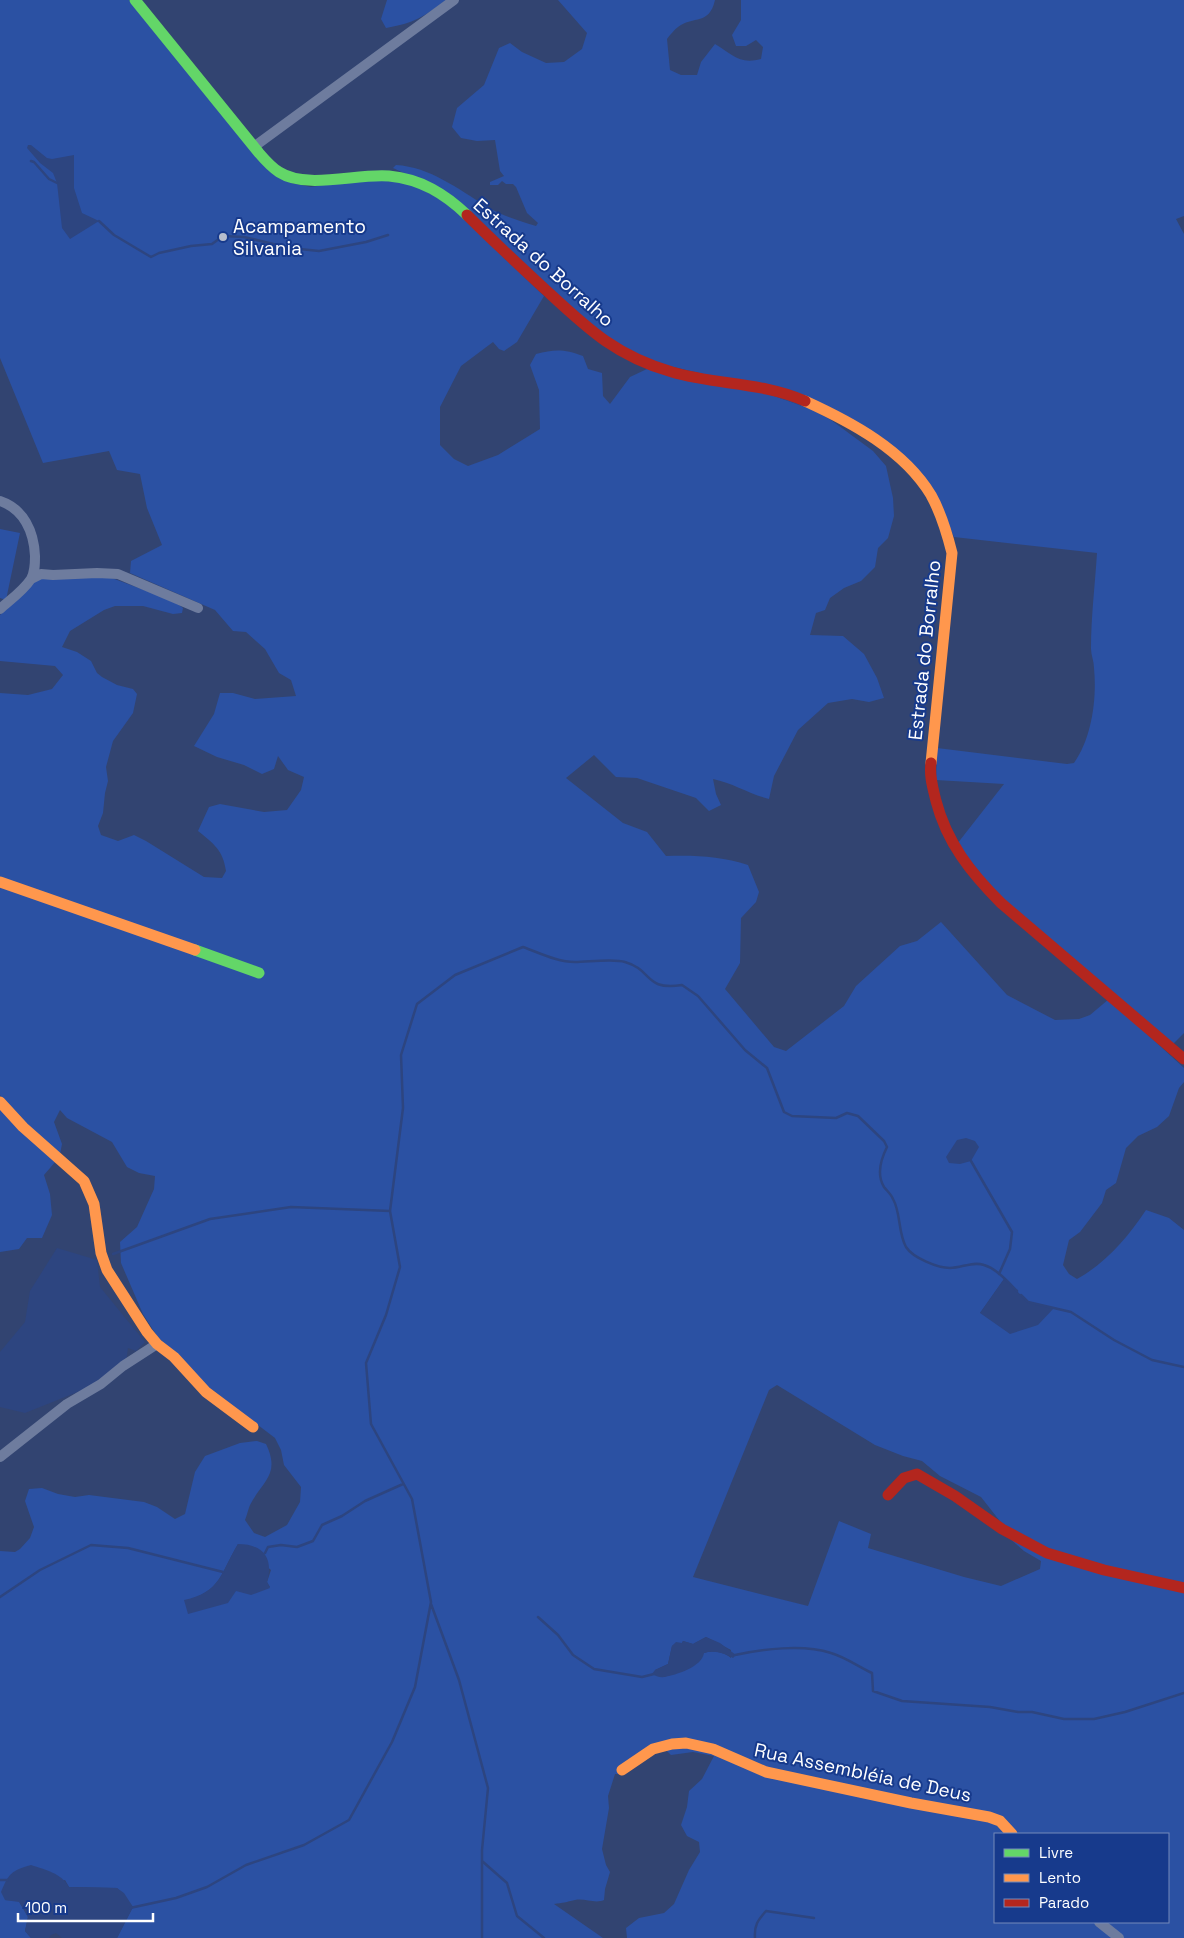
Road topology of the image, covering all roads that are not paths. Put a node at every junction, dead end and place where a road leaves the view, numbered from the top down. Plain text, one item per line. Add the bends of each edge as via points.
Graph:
1 (135, 0) edge
2 (454, 0) edge
3 (255, 146) junction
4 (0, 501) edge
5 (31, 579) junction
6 (198, 608) dead end
7 (0, 610) edge
8 (0, 882) edge
9 (259, 973) dead end
10 (1184, 1059) edge
11 (0, 1102) edge
12 (157, 1344) junction
13 (253, 1427) dead end
14 (0, 1457) edge
15 (888, 1495) dead end
16 (1184, 1588) edge
17 (622, 1770) dead end
18 (1011, 1833) edge
19 (1100, 1923) edge
20 (1119, 1938) edge

1 - 3 street, Estrada do Borralho
2 - 3 street
3 - 10 street, Estrada do Borralho via 280,172 292,177 390,176 432,188 455,204 596,336 645,364 678,375 758,386 814,406 846,420 904,461 925,486 937,508 948,533 952,553 930,771 932,793 950,836 961,858 1001,903
4 - 5 street via 13,506 32,533 35,564
5 - 6 street via 41,574 118,574
5 - 7 street
8 - 9 street
11 - 12 street via 84,1181 94,1204 101,1253 107,1270
12 - 13 street via 174,1357 206,1392
12 - 14 street via 67,1404
15 - 16 street via 908,1475 921,1475 1002,1529 1046,1553
17 - 18 street, Rua Assembléia de Deus via 658,1746 693,1743 720,1751 766,1772 989,1817 1000,1821
19 - 20 street

